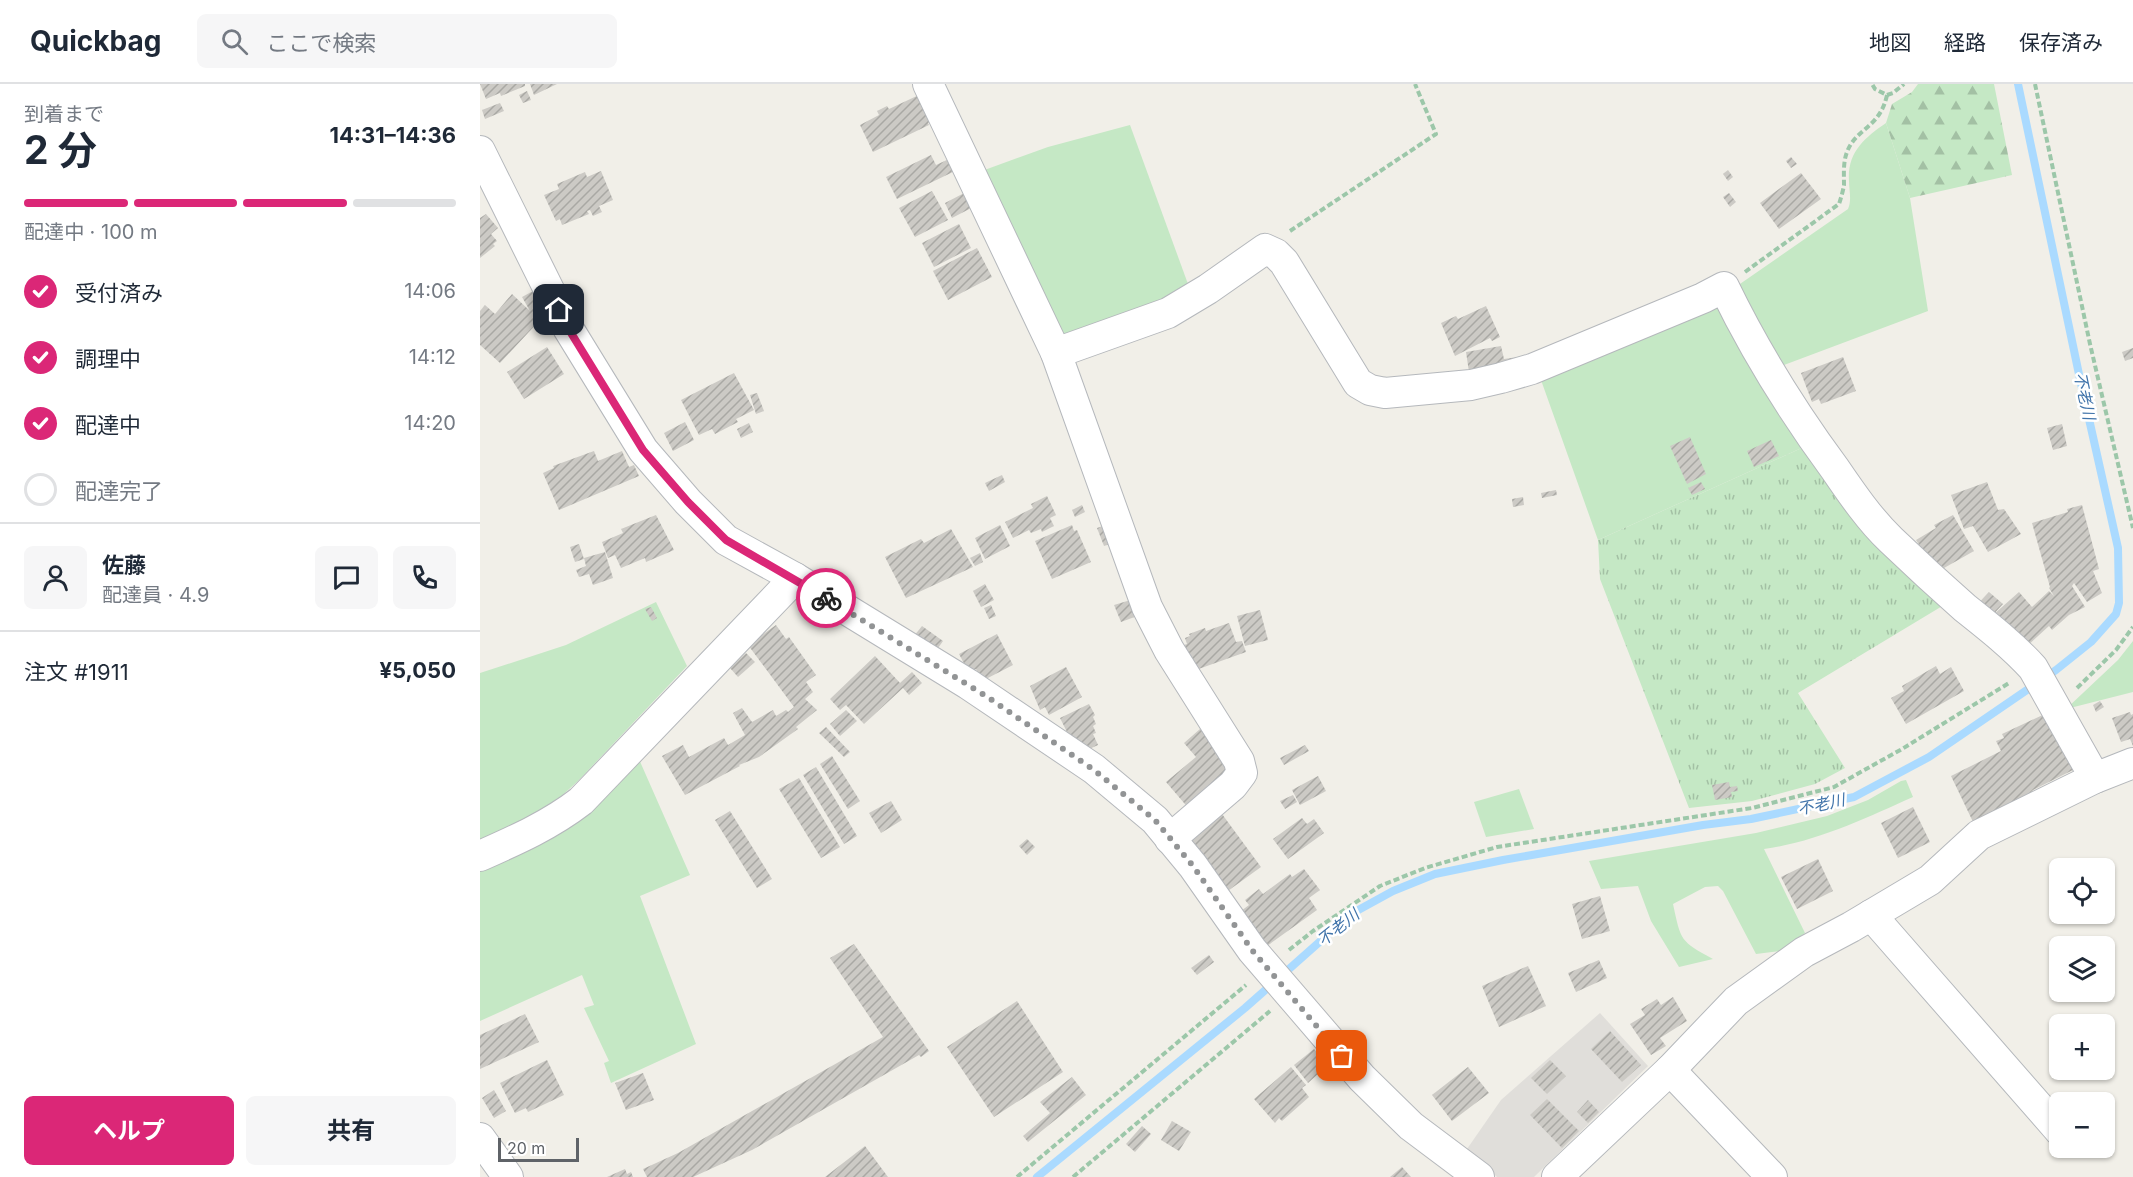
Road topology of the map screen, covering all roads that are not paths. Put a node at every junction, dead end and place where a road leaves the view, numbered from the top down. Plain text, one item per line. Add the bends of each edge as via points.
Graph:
1 (928, 84) edge
2 (480, 151) edge
3 (487, 184) edge
4 (1056, 353) junction
5 (795, 578) junction
6 (2133, 763) edge
7 (2095, 778) junction
8 (1170, 839) junction
9 (480, 856) edge
10 (1871, 915) junction
11 (1671, 1070) junction
12 (2049, 1118) edge
13 (480, 1138) edge
14 (508, 1177) edge
15 (1479, 1177) edge
16 (1557, 1177) edge
17 (1772, 1177) edge

1 - 4 street
2 - 3 street
3 - 5 street via 643,450 726,540
4 - 7 street via 1168,313 1265,249 1284,262 1358,383 1385,393 1471,385 1532,369 1724,287 1809,434 1855,498 1889,539 2033,668
4 - 8 street via 1147,607 1169,651 1239,760 1242,773 1233,785
5 - 8 street via 968,684 1094,770 1155,820
5 - 9 street via 581,801 558,819
6 - 7 street
7 - 10 street via 1978,836 1930,880
8 - 15 street via 1267,968 1284,999 1402,1118
10 - 11 street via 1804,952 1736,1001
10 - 12 street
11 - 16 street
11 - 17 street
13 - 14 street

